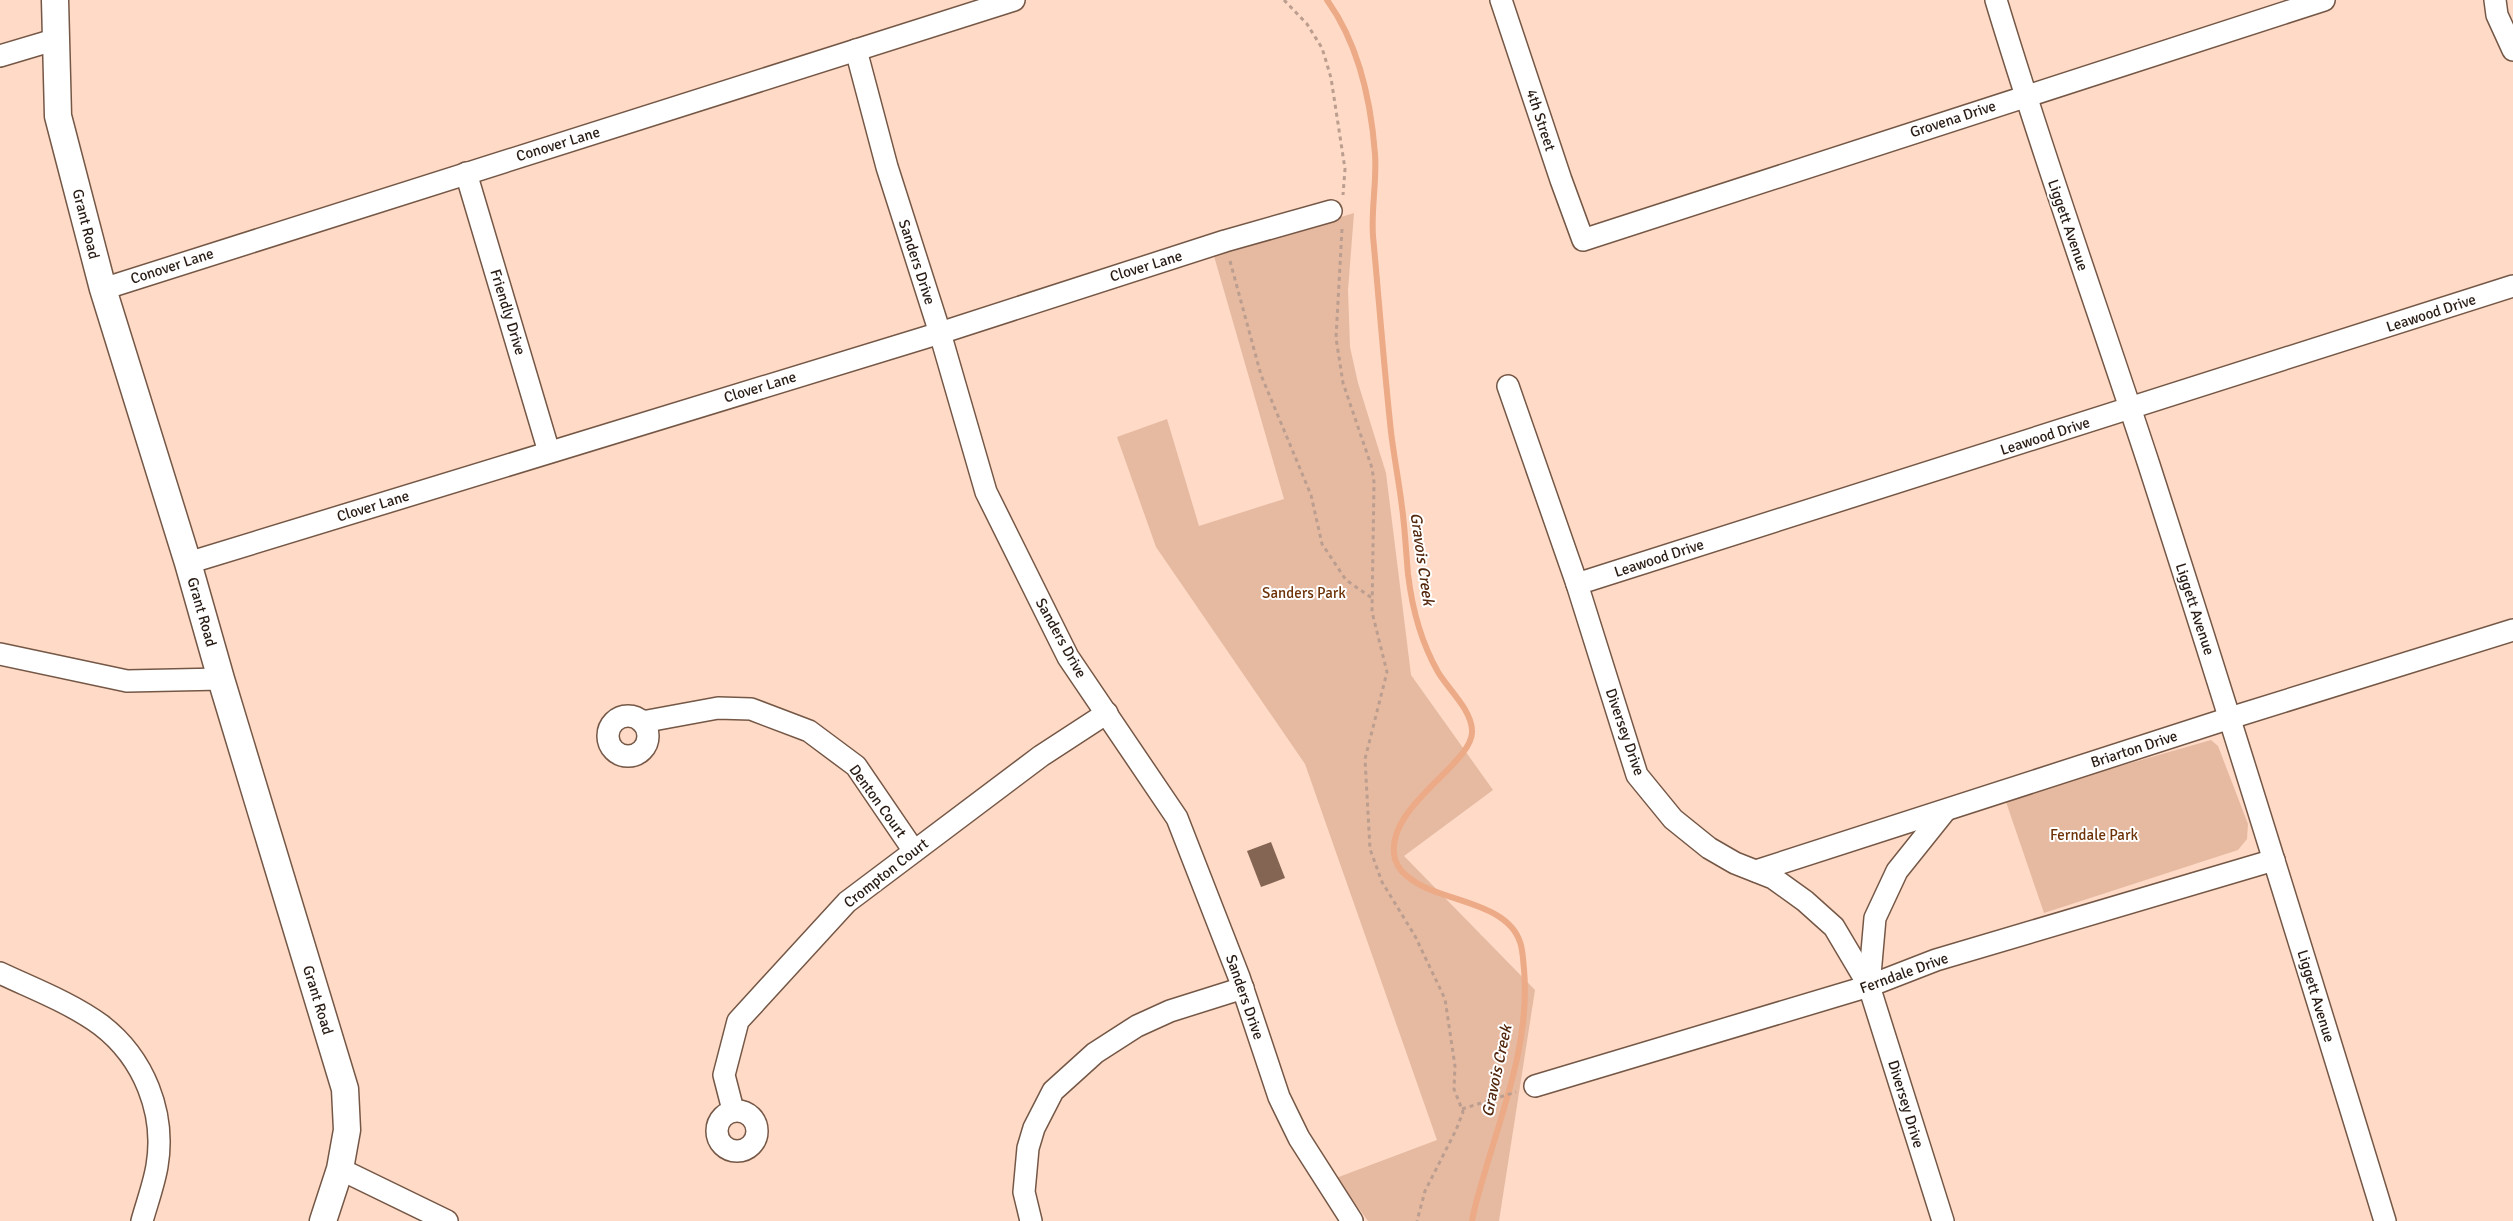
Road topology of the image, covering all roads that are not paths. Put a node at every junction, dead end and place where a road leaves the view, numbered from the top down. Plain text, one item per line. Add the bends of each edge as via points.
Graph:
1 (55, 0) edge
2 (1014, 0) edge
3 (1501, 0) edge
4 (1996, 0) edge
5 (2324, 0) edge
6 (2495, 0) edge
7 (57, 39) junction
8 (856, 50) junction
9 (2513, 50) edge
10 (0, 56) edge
11 (2025, 96) junction
12 (466, 173) junction
13 (1339, 212) road end
14 (1583, 240) joint
15 (2513, 286) edge
16 (103, 289) junction
17 (940, 333) junction
18 (1508, 386) dead end
19 (2130, 409) junction
20 (549, 452) junction
21 (188, 563) junction
22 (1577, 584) junction
23 (2513, 630) edge
24 (0, 654) edge
25 (221, 679) junction
26 (1107, 713) junction
27 (2230, 718) junction
28 (642, 722) dead end
29 (1945, 811) junction
30 (914, 851) junction
31 (2274, 860) junction
32 (1756, 871) junction
33 (0, 973) edge
34 (1869, 986) junction
35 (1242, 988) junction
36 (1527, 1088) road end
37 (732, 1110) dead end
38 (340, 1169) junction
39 (142, 1221) edge
40 (323, 1221) edge
41 (447, 1221) edge
42 (1030, 1221) edge
43 (1352, 1221) edge
44 (1943, 1221) edge
45 (2386, 1221) edge

1 - 7 street, Grant Road
2 - 8 street, Conover Lane
3 - 14 street, 4th Street
4 - 11 street, Liggett Avenue
5 - 11 street, Grovena Drive
6 - 9 street via 2497,15
7 - 10 street
7 - 16 street, Grant Road via 58,116
8 - 12 street, Conover Lane
8 - 17 street, Sanders Drive via 887,167
11 - 14 street, Grovena Drive
11 - 19 street, Liggett Avenue
12 - 16 street, Conover Lane
12 - 20 street, Friendly Drive
13 - 17 street, Clover Lane via 1225,241
15 - 19 street, Leawood Drive
16 - 21 street, Grant Road
17 - 20 street, Clover Lane
17 - 26 street, Sanders Drive via 986,492 1068,657
18 - 22 street, Diversey Drive
19 - 22 street, Leawood Drive
19 - 27 street, Liggett Avenue
20 - 21 street, Clover Lane
21 - 25 street, Grant Road
22 - 32 street, Diversey Drive via 1637,775 1673,819 1708,848
23 - 27 street, Briarton Drive
24 - 25 street via 127,681
25 - 38 street, Grant Road via 345,1088 347,1130
26 - 30 street, Crompton Court via 1041,756
26 - 35 street, Sanders Drive via 1177,818
27 - 29 street, Briarton Drive
27 - 31 street, Liggett Avenue
28 - 30 street, Denton Court via 718,708 751,709 809,731 856,766
29 - 32 street, Briarton Drive
29 - 34 street, Diversey Drive via 1897,871 1875,918
30 - 37 street, Crompton Court via 847,902 738,1021 724,1075
31 - 34 street, Ferndale Drive via 1936,960
31 - 45 street, Liggett Avenue
32 - 34 street, Diversey Drive via 1773,878 1834,926
33 - 39 street via 74,1008 100,1025 136,1062 152,1096 159,1137 157,1167
34 - 36 street, Ferndale Drive
34 - 44 street, Diversey Drive
35 - 42 street via 1170,1011 1137,1026 1096,1053 1053,1091 1034,1128 1028,1148 1024,1192
35 - 43 street, Sanders Drive via 1279,1097 1299,1138
38 - 40 street, Grant Road
38 - 41 street

